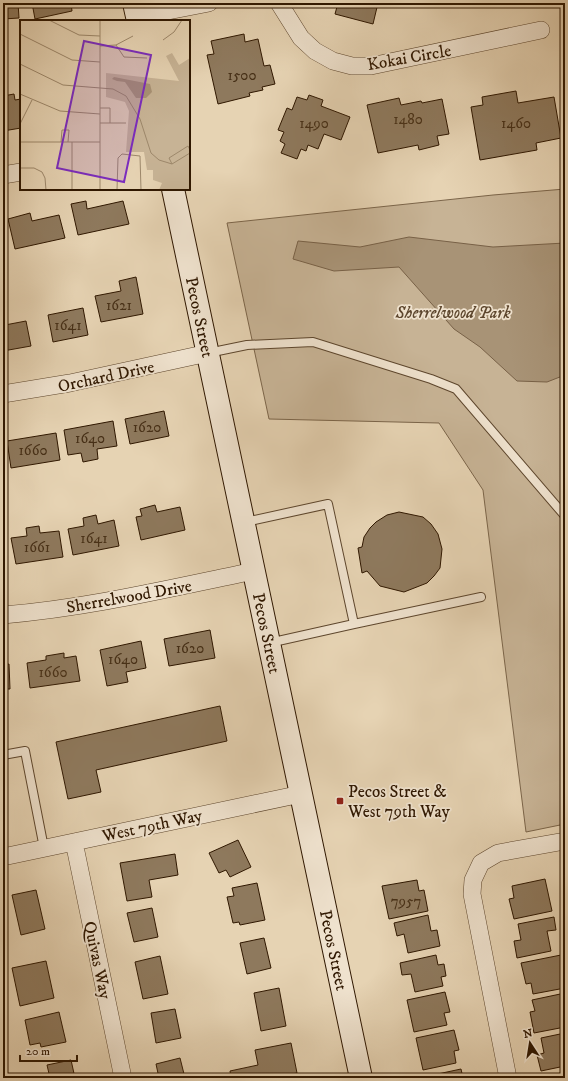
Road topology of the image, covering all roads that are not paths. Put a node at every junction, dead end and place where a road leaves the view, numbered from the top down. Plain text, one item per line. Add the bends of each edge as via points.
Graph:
1 (209, 3) edge
2 (279, 3) edge
3 (136, 14) edge
4 (541, 30) dead end
5 (20, 172) edge
6 (3, 175) edge
7 (173, 190) edge
8 (208, 354) junction
9 (3, 394) edge
10 (565, 516) edge
11 (244, 522) junction
12 (254, 571) junction
13 (480, 597) dead end
14 (3, 615) edge
15 (354, 624) junction
16 (269, 643) junction
17 (3, 755) edge
18 (301, 794) junction
19 (565, 840) edge
20 (74, 842) junction
21 (44, 848) junction
22 (3, 857) edge
23 (123, 1078) edge
24 (361, 1078) edge
25 (508, 1078) edge

1 - 3 street
2 - 4 street, Kokai Circle via 301,38 333,60 352,66 371,66
5 - 6 street
7 - 8 main road, Pecos Street
8 - 9 street, Orchard Drive via 70,383
8 - 10 lane via 247,345 313,342 456,389
8 - 11 main road, Pecos Street
11 - 12 main road, Pecos Street
11 - 15 lane via 328,504
12 - 14 street, Sherrelwood Drive via 107,602
12 - 16 main road, Pecos Street
13 - 15 lane
15 - 16 lane
16 - 18 main road, Pecos Street
17 - 21 lane via 25,751
18 - 20 street, West 79th Way
18 - 24 main road, Pecos Street
19 - 25 street via 498,853 481,863 473,880 472,894
20 - 21 street, West 79th Way
20 - 23 street, Quivas Way
21 - 22 street, West 79th Way

